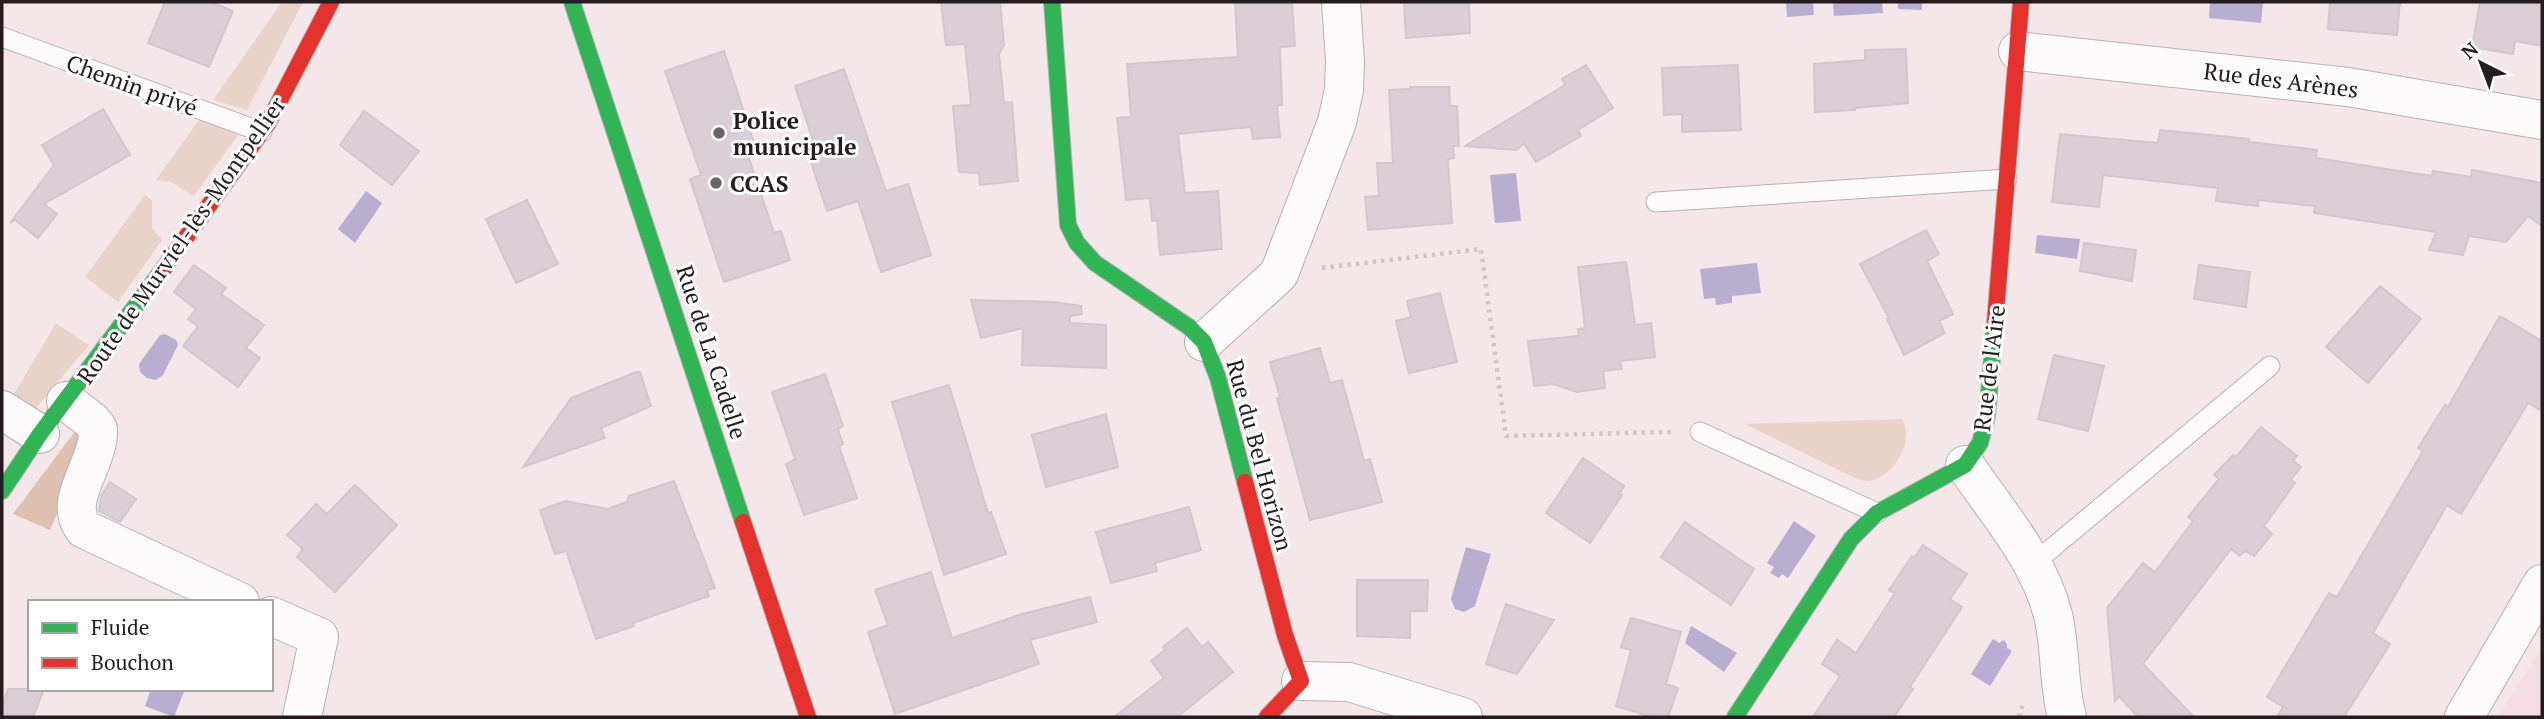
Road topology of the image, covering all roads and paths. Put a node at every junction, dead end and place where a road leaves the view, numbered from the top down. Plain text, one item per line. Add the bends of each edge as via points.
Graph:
1 (331, 2) edge
2 (572, 2) edge
3 (1052, 2) edge
4 (1341, 2) edge
5 (2021, 2) edge
6 (2, 37) edge
7 (2018, 51) junction
8 (2542, 120) edge
9 (262, 132) junction
10 (2007, 179) junction
11 (1656, 202) dead end
12 (1279, 274) junction
13 (1203, 342) junction
14 (2270, 366) dead end
15 (66, 401) junction
16 (2, 410) edge
17 (1700, 432) joint
18 (40, 434) junction
19 (1965, 466) junction
20 (2, 491) edge
21 (1877, 513) junction
22 (2033, 564) junction
23 (2542, 584) edge
24 (236, 600) edge
25 (273, 617) edge
26 (1301, 681) junction
27 (302, 717) edge
28 (808, 717) edge
29 (1267, 717) edge
30 (1463, 717) edge
31 (1735, 717) edge
32 (2067, 717) edge
33 (2464, 717) edge

1 - 9 street, Route de Murviel-lès-Montpellier
2 - 28 street, Rue de La Cadelle
3 - 13 street, Rue du Bel Horizon via 1070,231 1085,255 1172,314
4 - 12 street via 1345,61 1337,122
5 - 7 street, Rue de l'Aire
6 - 9 lane, Chemin privé
7 - 8 street, Rue des Arènes via 2348,87
7 - 10 street, Rue de l'Aire
9 - 15 street, Route de Murviel-lès-Montpellier
10 - 11 lane
10 - 19 street, Rue de l'Aire via 1987,417 1980,443
12 - 13 street
12 - 17 path via 1480,249 1506,436
13 - 26 street, Rue du Bel Horizon via 1218,378 1281,622
14 - 22 lane
15 - 18 street, Route de Murviel-lès-Montpellier
15 - 24 street, Route de Murviel-lès-Montpellier via 98,429 96,451 76,502 77,520 84,529
16 - 18 street
17 - 21 lane
18 - 20 street, Route de Murviel-lès-Montpellier
19 - 21 street
19 - 22 street
21 - 31 street via 1851,539
22 - 32 street via 2053,617
23 - 33 street
25 - 27 street via 318,637
26 - 29 street
26 - 30 street via 1349,682

